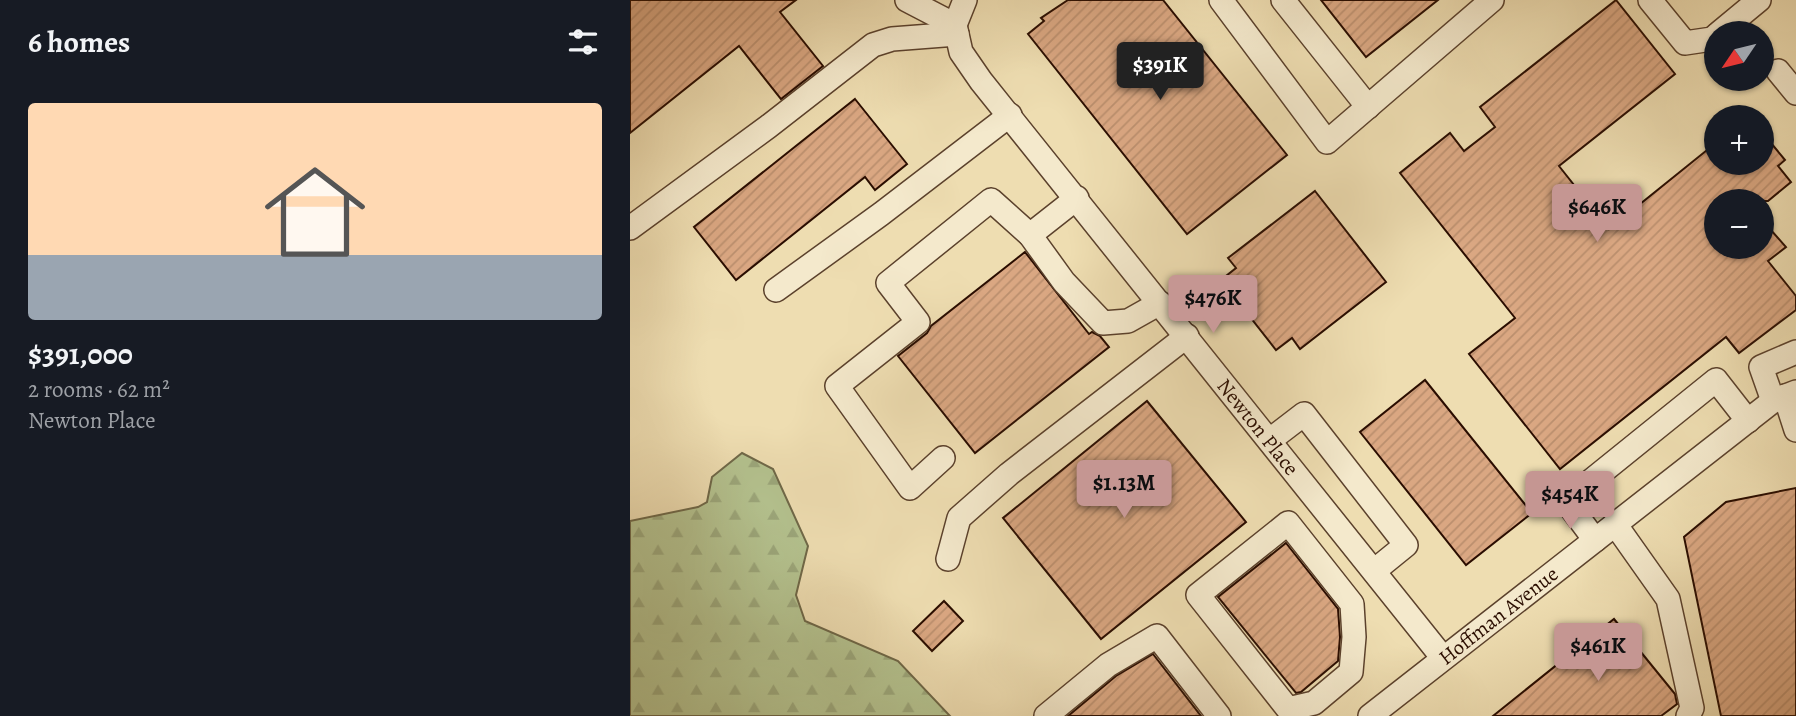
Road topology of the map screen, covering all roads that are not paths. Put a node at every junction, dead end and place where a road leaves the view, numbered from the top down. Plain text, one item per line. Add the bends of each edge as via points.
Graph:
1 (907, 0) edge
2 (965, 0) edge
3 (1221, 0) edge
4 (1283, 0) edge
5 (1492, 0) edge
6 (1650, 0) edge
7 (1759, 0) edge
8 (1734, 21) edge
9 (956, 29) junction
10 (1704, 40) edge
11 (1778, 71) dead end
12 (1796, 93) edge
13 (1368, 107) junction
14 (1010, 115) junction
15 (1077, 198) junction
16 (630, 228) edge
17 (1030, 235) junction
18 (776, 290) dead end
19 (1160, 303) junction
20 (1187, 336) junction
21 (1796, 352) edge
22 (1785, 396) edge
23 (1748, 421) junction
24 (1796, 430) edge
25 (1270, 440) junction
26 (943, 458) dead end
27 (1615, 524) junction
28 (1595, 540) junction
29 (948, 559) dead end
30 (1374, 571) junction
31 (1443, 658) junction
32 (1318, 710) edge
33 (1383, 712) edge
34 (1046, 716) edge
35 (1219, 716) edge
36 (1688, 716) edge

1 - 9 street
2 - 9 street
3 - 13 street via 1327,142
4 - 13 street
5 - 13 street
6 - 10 street via 1685,43
7 - 8 street
9 - 14 street, Newton Place via 961,52
9 - 16 street via 873,45
11 - 12 street
14 - 15 street, Newton Place
14 - 18 street
15 - 17 street
15 - 19 street, Newton Place
17 - 19 street via 1064,282 1103,323 1128,321
17 - 26 street via 991,200 888,283 918,322 837,386 910,488
19 - 20 street, Newton Place
20 - 25 street, Newton Place
20 - 29 street via 959,518
21 - 22 street via 1761,367
22 - 23 street, Hoffman Avenue
22 - 24 street
23 - 27 street, Hoffman Avenue
23 - 28 street via 1716,380 1566,501
25 - 30 street, Newton Place
25 - 30 street via 1304,414 1406,545
27 - 28 street, Hoffman Avenue
27 - 36 street via 1668,598 1692,708
28 - 31 street, Hoffman Avenue
30 - 31 street, Newton Place
31 - 33 street, Hoffman Avenue
32 - 32 street via 1288,709 1198,595 1288,523 1352,604 1351,672
34 - 35 street via 1108,665 1157,636

